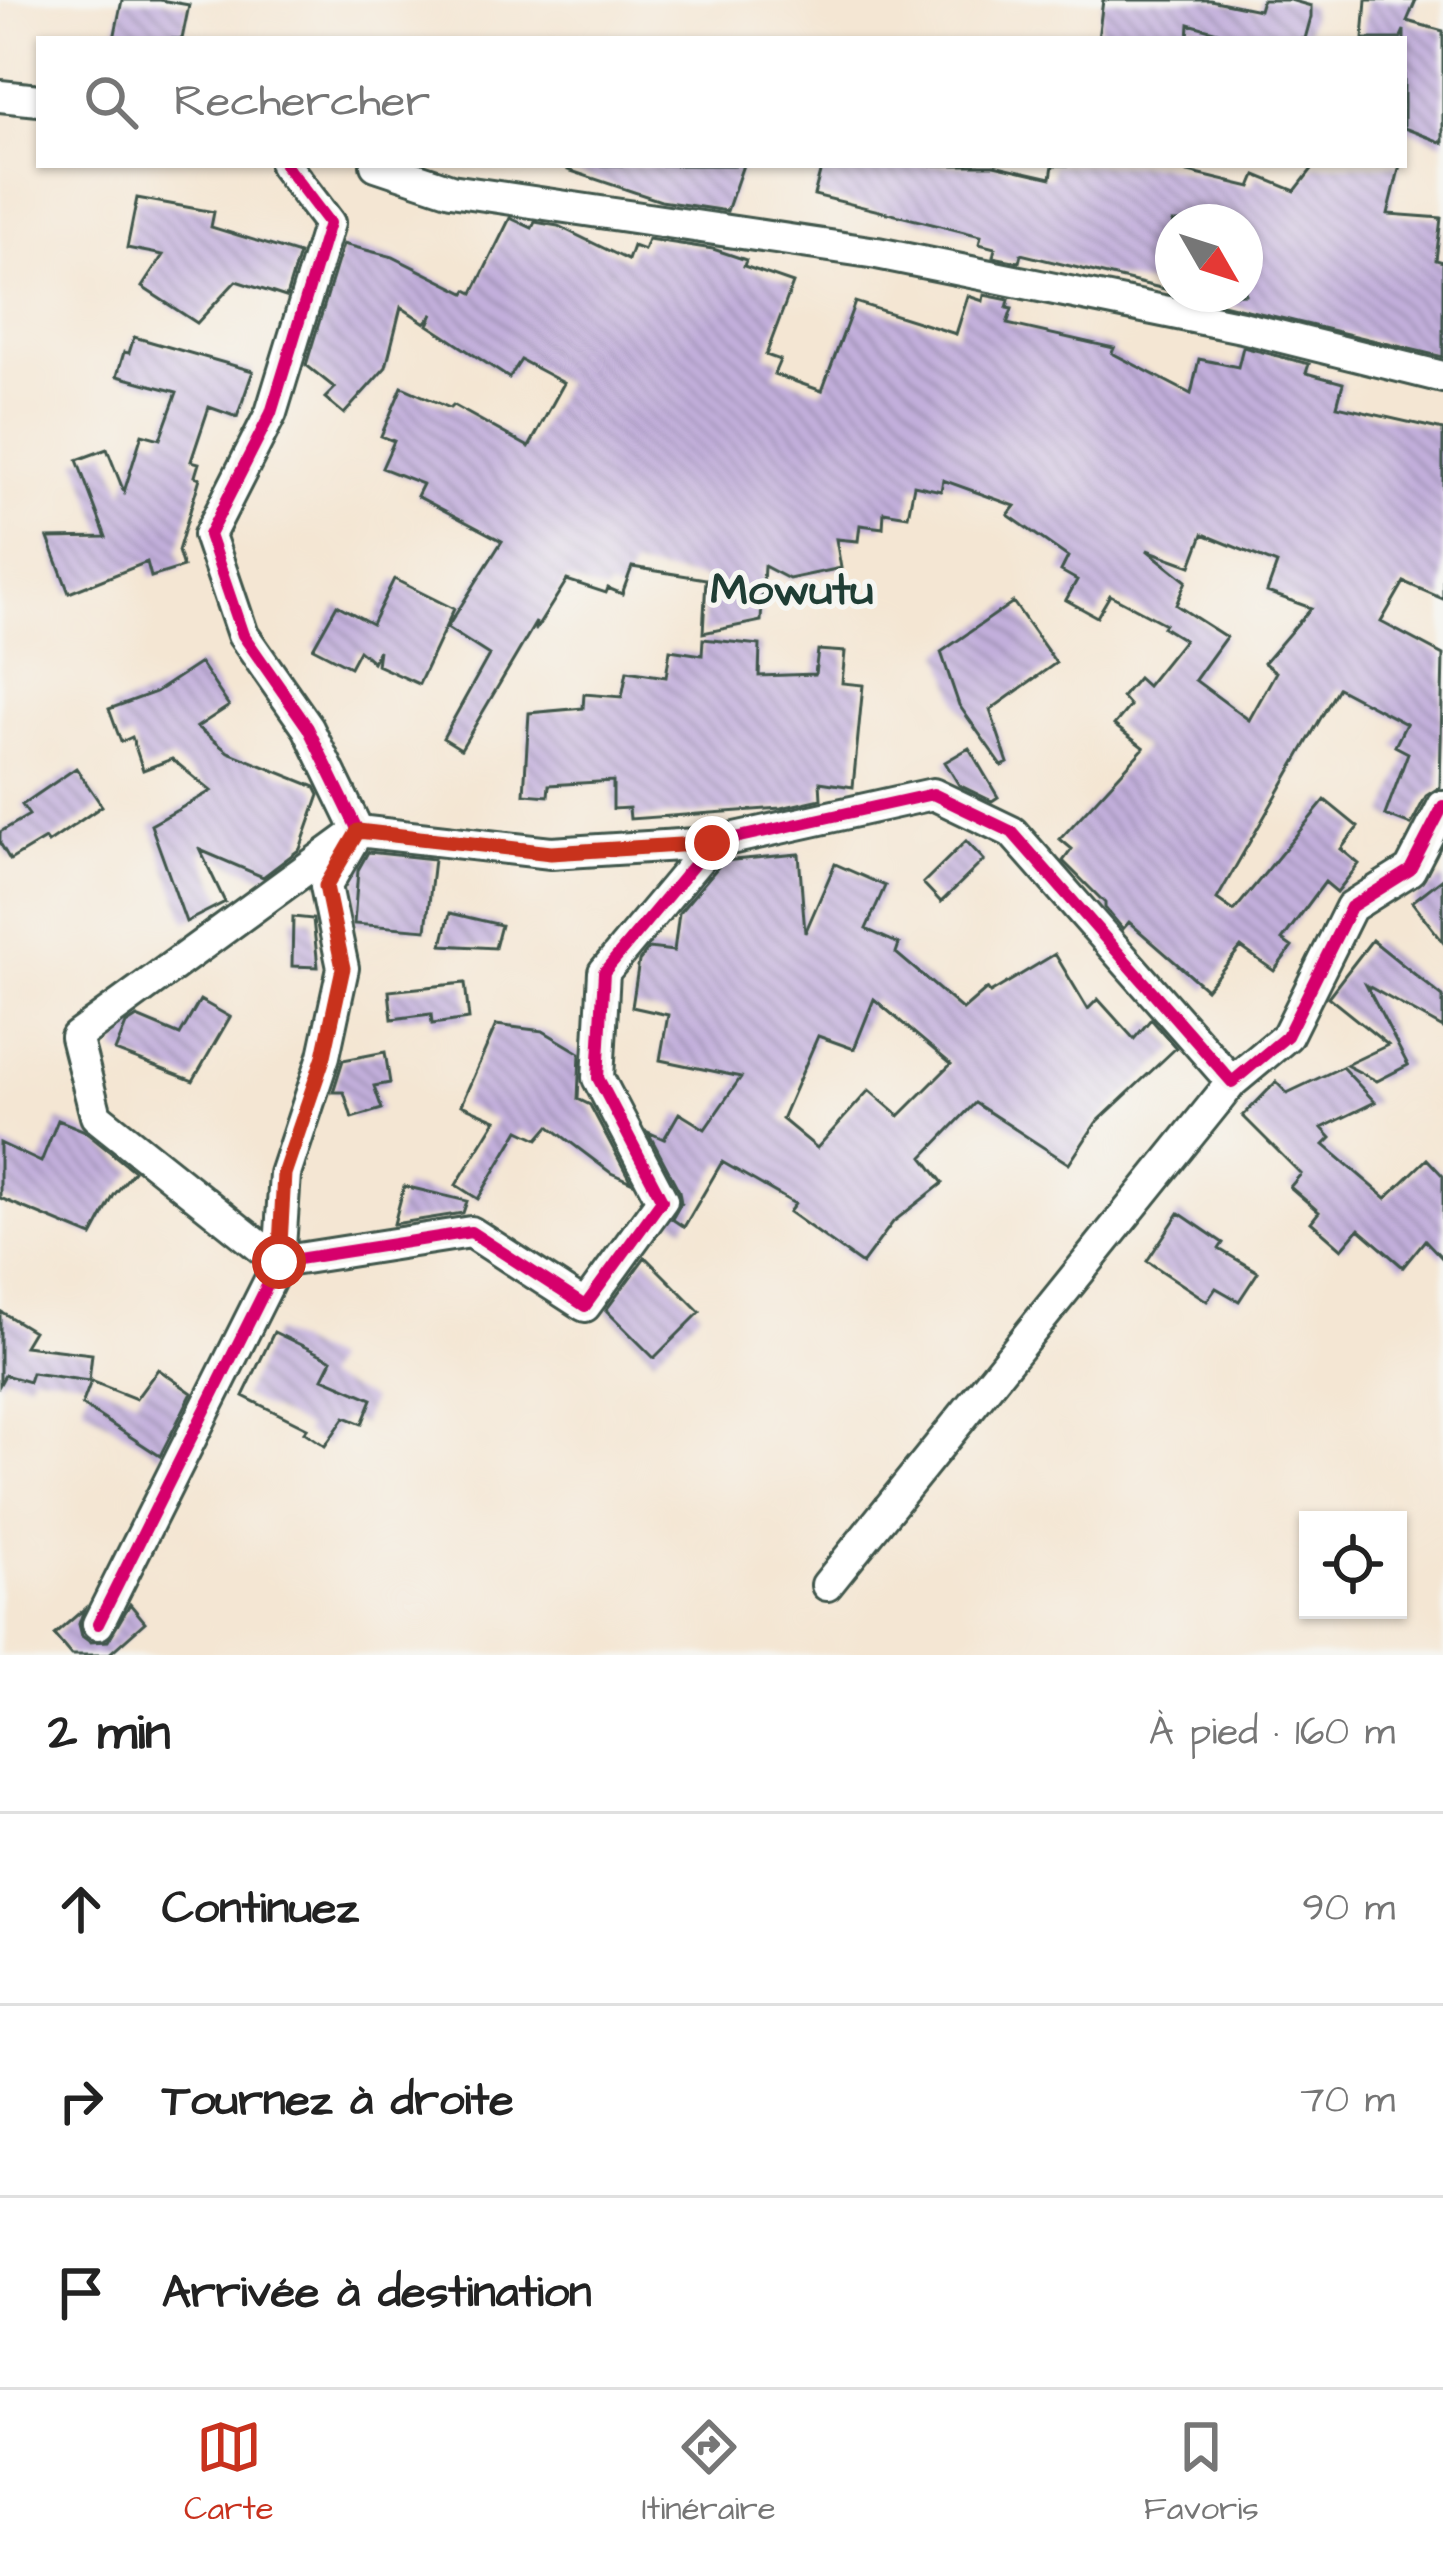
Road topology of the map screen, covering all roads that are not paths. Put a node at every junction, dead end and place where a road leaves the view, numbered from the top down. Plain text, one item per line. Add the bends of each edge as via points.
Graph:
1 (0, 96) edge
2 (36, 100) edge
3 (287, 168) edge
4 (385, 168) edge
5 (1443, 377) edge
6 (1443, 806) edge
7 (358, 831) junction
8 (712, 843) junction
9 (1232, 1082) junction
10 (279, 1262) junction
11 (827, 1585) dead end
12 (98, 1624) dead end

1 - 2 street
3 - 7 street via 329,223 271,413 209,535 243,635 308,728
4 - 5 street via 451,190 900,258
6 - 9 street via 1410,870 1352,907 1287,1036
7 - 8 street via 551,853
7 - 10 street via 326,886 343,968 284,1174
7 - 10 street via 76,1037 96,1116
8 - 9 street via 933,794 1012,832
8 - 10 street via 604,972 598,1078 662,1200 585,1306 471,1232
9 - 11 street
10 - 12 street

